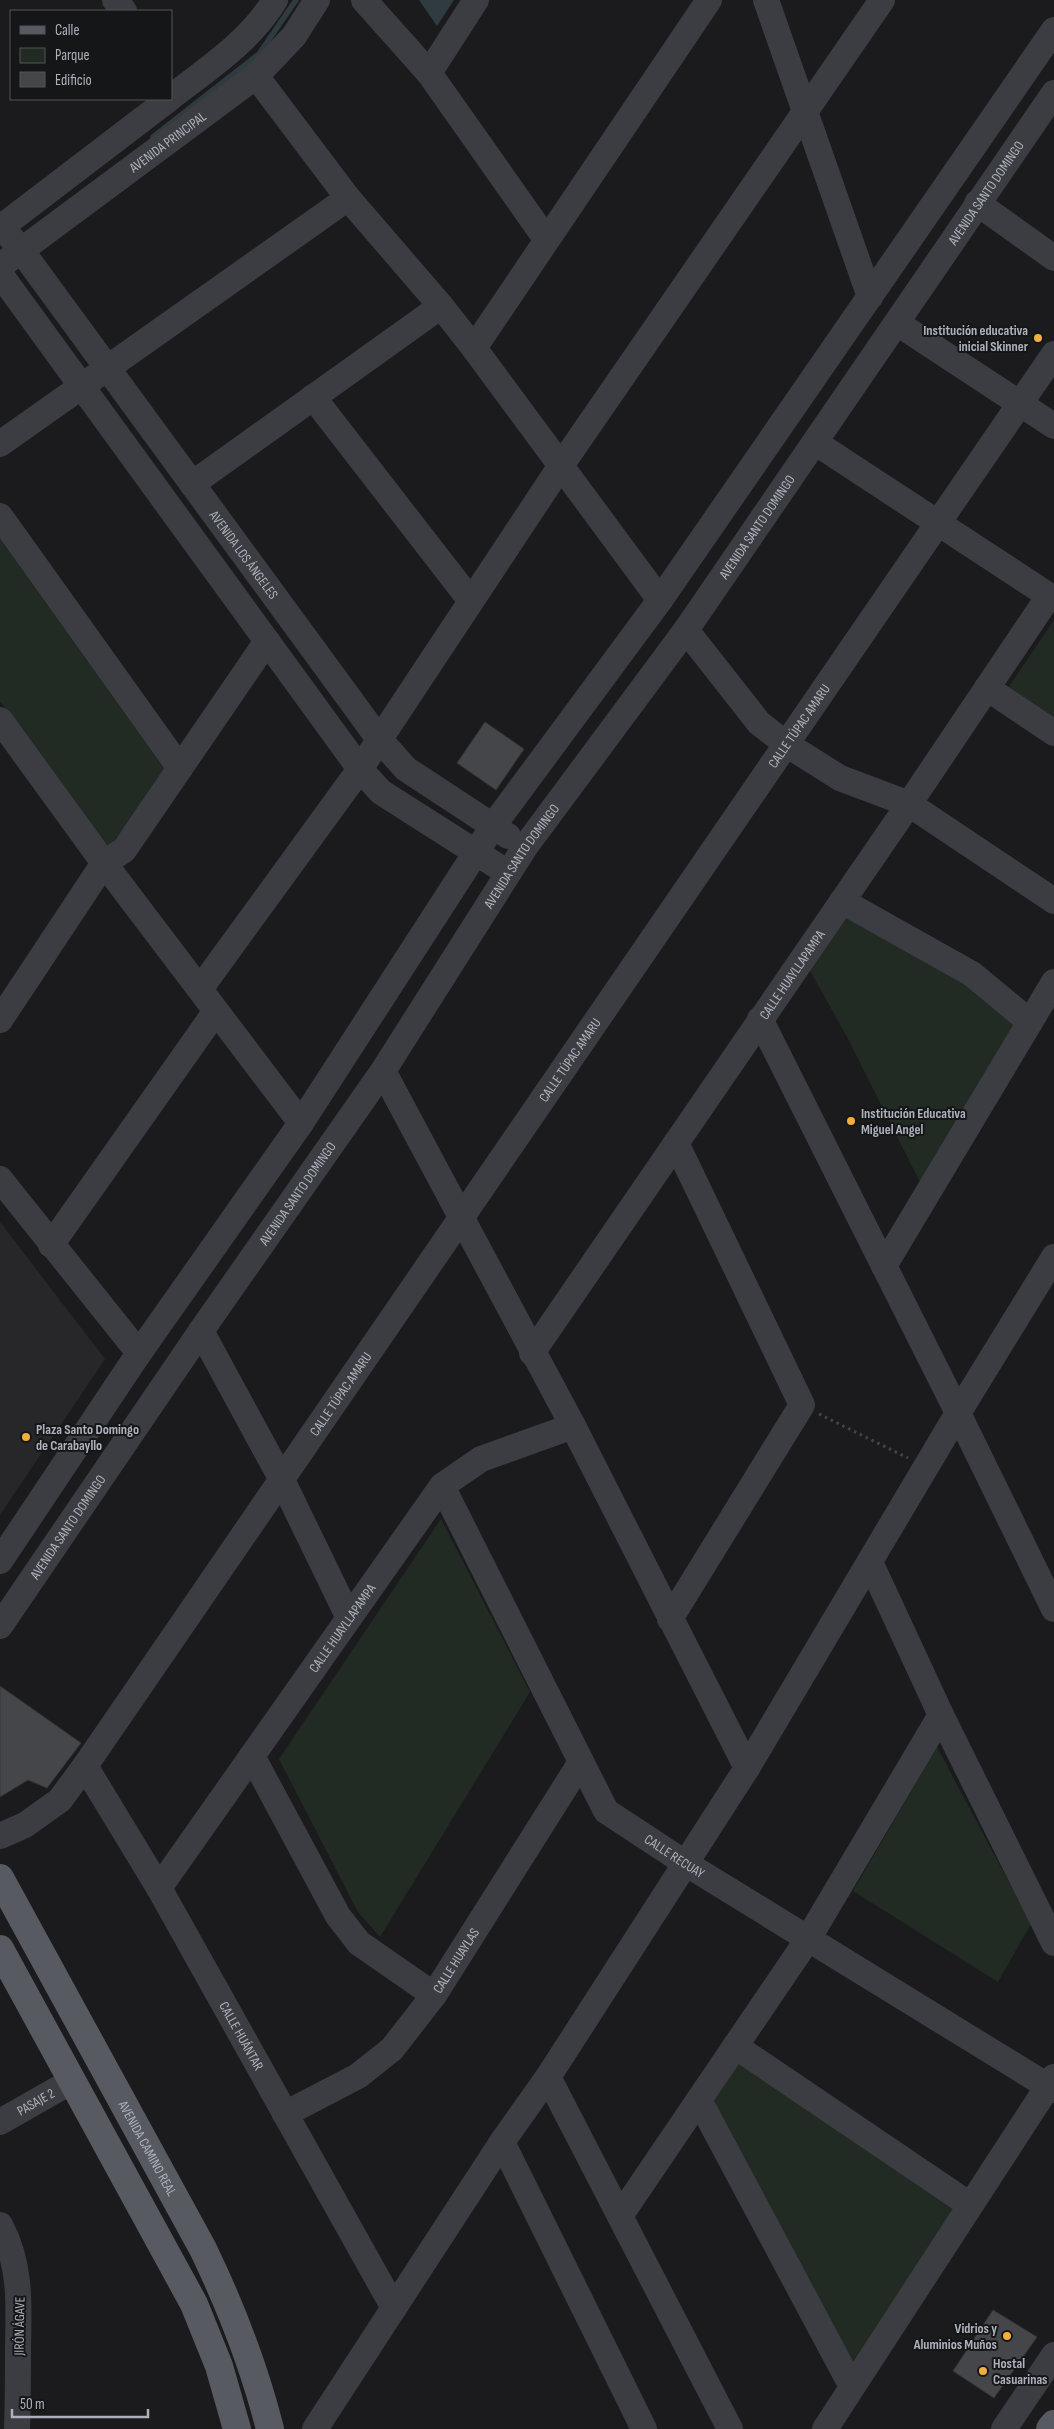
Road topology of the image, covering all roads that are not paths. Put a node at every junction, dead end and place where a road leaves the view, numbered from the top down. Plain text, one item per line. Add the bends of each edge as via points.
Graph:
1 (115, 0) edge
2 (275, 0) edge
3 (317, 0) edge
4 (364, 0) edge
5 (476, 0) edge
6 (708, 0) edge
7 (766, 0) edge
8 (882, 0) edge
9 (123, 10) edge
10 (1054, 30) edge
11 (429, 72) junction
12 (256, 76) junction
13 (173, 89) edge
14 (1054, 93) edge
15 (159, 100) edge
16 (805, 114) junction
17 (348, 198) junction
18 (977, 203) junction
19 (1, 226) edge
20 (546, 239) junction
21 (21, 250) junction
22 (1054, 258) edge
23 (0, 266) edge
24 (0, 274) edge
25 (870, 297) junction
26 (441, 306) junction
27 (897, 323) junction
28 (474, 348) junction
29 (1054, 354) edge
30 (108, 369) junction
31 (82, 386) junction
32 (313, 398) junction
33 (1020, 404) junction
34 (1054, 426) edge
35 (816, 443) junction
36 (0, 444) edge
37 (560, 467) junction
38 (192, 484) junction
39 (0, 516) edge
40 (938, 524) junction
41 (1051, 598) edge
42 (660, 600) junction
43 (471, 601) junction
44 (686, 630) junction
45 (267, 641) junction
46 (987, 688) junction
47 (0, 720) edge
48 (1054, 733) edge
49 (379, 739) junction
50 (786, 744) junction
51 (180, 768) junction
52 (360, 769) junction
53 (909, 804) junction
54 (493, 826) junction
55 (525, 847) junction
56 (475, 854) junction
57 (104, 863) junction
58 (508, 873) junction
59 (842, 901) junction
60 (1054, 902) edge
61 (1054, 982) edge
62 (200, 989) junction
63 (216, 1011) junction
64 (760, 1019) junction
65 (0, 1020) edge
66 (1030, 1022) junction
67 (382, 1071) junction
68 (301, 1123) junction
69 (676, 1143) junction
70 (0, 1179) edge
71 (462, 1217) junction
72 (51, 1245) junction
73 (884, 1266) junction
74 (1050, 1275) edge
75 (201, 1331) junction
76 (139, 1353) junction
77 (532, 1353) junction
78 (958, 1413) junction
79 (573, 1426) junction
80 (282, 1480) junction
81 (442, 1486) junction
82 (0, 1561) edge
83 (870, 1562) junction
84 (1054, 1610) edge
85 (349, 1618) junction
86 (670, 1619) junction
87 (0, 1626) edge
88 (941, 1715) junction
89 (252, 1756) junction
90 (581, 1762) junction
91 (85, 1766) junction
92 (747, 1768) junction
93 (0, 1836) edge
94 (685, 1864) junction
95 (0, 1878) edge
96 (158, 1888) junction
97 (808, 1939) junction
98 (1054, 1943) edge
99 (0, 1949) edge
100 (434, 1995) junction
101 (735, 2046) junction
102 (548, 2077) junction
103 (72, 2081) junction
104 (1052, 2085) edge
105 (699, 2100) junction
106 (285, 2114) junction
107 (0, 2122) edge
108 (502, 2142) junction
109 (970, 2205) junction
110 (620, 2216) junction
111 (0, 2225) edge
112 (394, 2308) junction
113 (1054, 2355) edge
114 (851, 2385) junction
115 (1054, 2424) edge
116 (17, 2429) edge
117 (236, 2429) edge
118 (270, 2429) edge
119 (315, 2429) edge
120 (644, 2429) edge
121 (730, 2429) edge
122 (825, 2429) edge
123 (1004, 2429) edge
124 (1050, 2429) edge

1 - 9 street
2 - 13 street via 266,14 226,55
3 - 12 street, AVENIDA PRINCIPAL via 294,36
4 - 11 street
5 - 11 street
6 - 20 street
7 - 16 street
8 - 16 street
10 - 25 street
11 - 20 street
12 - 17 street
12 - 21 street, AVENIDA PRINCIPAL
14 - 18 street, AVENIDA SANTO DOMINGO
15 - 19 street
16 - 25 street
16 - 37 street
17 - 26 street
17 - 30 street
18 - 22 street
18 - 27 street, AVENIDA SANTO DOMINGO
19 - 21 street, AVENIDA LOS ÁNGELES
20 - 28 street
21 - 23 street, AVENIDA PRINCIPAL
21 - 30 street, AVENIDA LOS ÁNGELES
24 - 31 street
25 - 42 street
26 - 28 street
26 - 32 street
27 - 33 street
27 - 35 street, AVENIDA SANTO DOMINGO
28 - 37 street
29 - 33 street, CALLE TÚPAC AMARU
30 - 31 street
30 - 38 street, AVENIDA LOS ÁNGELES
31 - 36 street
31 - 45 street
32 - 38 street
32 - 43 street
33 - 34 street
33 - 40 street, CALLE TÚPAC AMARU
35 - 40 street
35 - 44 street, AVENIDA SANTO DOMINGO
37 - 42 street
37 - 43 street
38 - 49 street, AVENIDA LOS ÁNGELES
39 - 51 street
40 - 41 street
40 - 50 street, CALLE TÚPAC AMARU
41 - 46 street, CALLE HUAYLLAPAMPA
42 - 54 street
43 - 49 street
44 - 50 street via 759,723
44 - 55 street, AVENIDA SANTO DOMINGO
45 - 51 street
45 - 52 street
46 - 48 street
46 - 53 street, CALLE HUAYLLAPAMPA
47 - 57 street
49 - 52 street
49 - 54 street, AVENIDA LOS ÁNGELES via 406,769
50 - 53 street via 840,778
50 - 71 street, CALLE TÚPAC AMARU
51 - 57 street via 124,850
52 - 56 street via 381,792
52 - 62 street
53 - 59 street, CALLE HUAYLLAPAMPA
53 - 60 street
54 - 55 street, AVENIDA LOS ÁNGELES
54 - 56 street
55 - 58 street, AVENIDA SANTO DOMINGO
56 - 58 street
56 - 68 street
57 - 62 street
57 - 65 street
58 - 67 street, AVENIDA SANTO DOMINGO
59 - 64 street, CALLE HUAYLLAPAMPA
59 - 66 street via 972,974
61 - 66 street
62 - 63 street
63 - 68 street
63 - 72 street
64 - 69 street, CALLE HUAYLLAPAMPA
64 - 73 street
66 - 73 street
67 - 71 street
67 - 75 street, AVENIDA SANTO DOMINGO
68 - 76 street
69 - 77 street, CALLE HUAYLLAPAMPA
69 - 86 street via 802,1405
70 - 72 street
71 - 77 street
71 - 80 street, CALLE TÚPAC AMARU
72 - 76 street
73 - 78 street
74 - 78 street
75 - 80 street
75 - 87 street, AVENIDA SANTO DOMINGO
76 - 82 street
77 - 79 street
78 - 83 street
78 - 84 street
79 - 81 street, CALLE HUAYLLAPAMPA via 481,1459
79 - 86 street
80 - 85 street
80 - 91 street, CALLE TÚPAC AMARU
81 - 85 street, CALLE HUAYLLAPAMPA
81 - 90 street, CALLE RECUAY
83 - 88 street
83 - 92 street
85 - 89 street, CALLE HUAYLLAPAMPA
86 - 92 street
88 - 97 street
88 - 98 street
89 - 96 street, CALLE HUAYLLAPAMPA
89 - 100 street via 338,1916 358,1943
90 - 94 street, CALLE RECUAY via 606,1811
90 - 100 street, CALLE HUAYLAS
91 - 93 street, CALLE TÚPAC AMARU via 60,1800 25,1825
91 - 96 street, CALLE HUÁNTAR
92 - 94 street
94 - 97 street, CALLE RECUAY
94 - 102 street
95 - 118 main road, AVENIDA CAMINO REAL via 203,2248 234,2317
96 - 106 street, CALLE HUÁNTAR
97 - 101 street
97 - 104 street, CALLE RECUAY
99 - 103 main road
100 - 106 street, CALLE HUAYLAS via 392,2049 358,2076
101 - 105 street
101 - 109 street
102 - 108 street
102 - 110 street
103 - 107 street, PASAJE 2
103 - 117 main road via 194,2304 219,2366
104 - 109 street
105 - 110 street
105 - 114 street
106 - 112 street, CALLE HUÁNTAR
108 - 112 street
108 - 120 street
109 - 114 street
110 - 121 street
111 - 116 street, JIRÓN ÁGAVE via 15,2264 19,2288
112 - 119 street
113 - 123 street
114 - 122 street
115 - 124 main road

